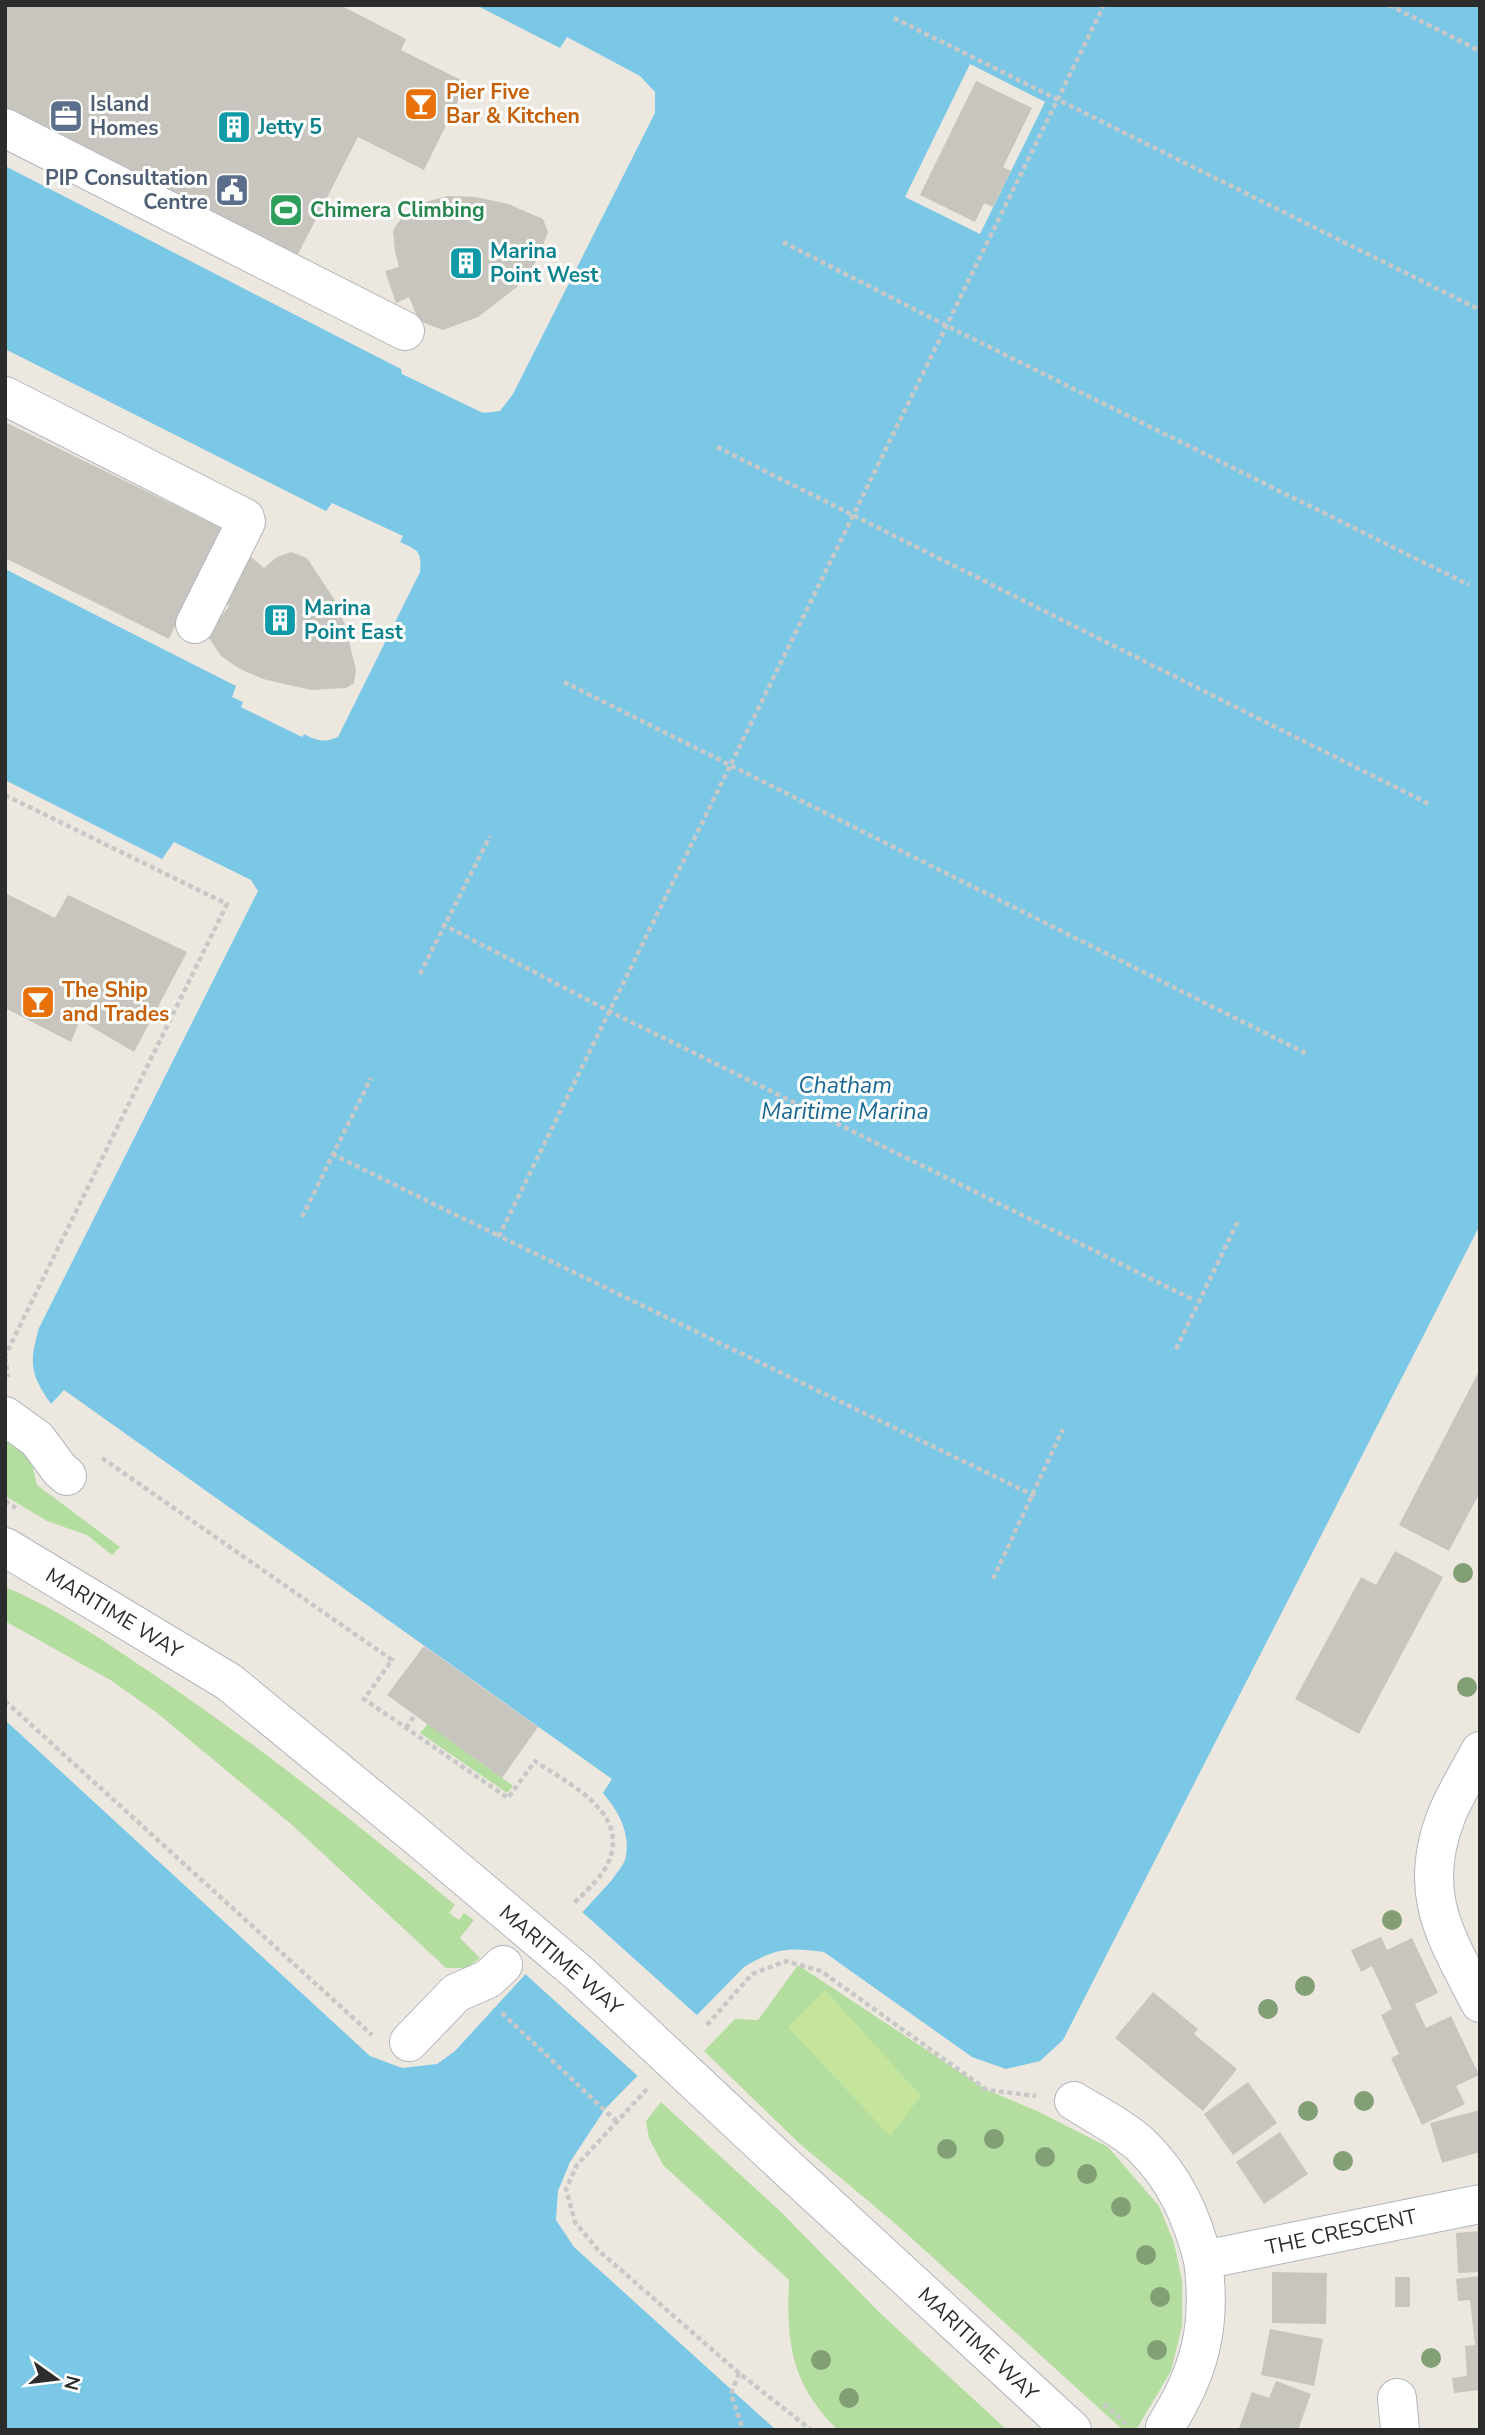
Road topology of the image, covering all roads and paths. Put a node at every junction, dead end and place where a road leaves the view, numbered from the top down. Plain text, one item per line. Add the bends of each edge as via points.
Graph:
1 (1104, 5) edge
2 (1390, 5) edge
3 (894, 18) dead end
4 (1480, 51) edge
5 (1058, 101) junction
6 (5, 128) edge
7 (783, 242) dead end
8 (1480, 310) edge
9 (947, 327) junction
10 (405, 331) dead end
11 (5, 396) edge
12 (718, 447) dead end
13 (854, 516) junction
14 (1469, 585) dead end
15 (195, 624) dead end
16 (564, 682) dead end
17 (732, 766) junction
18 (5, 795) edge
19 (1431, 804) dead end
20 (490, 836) dead end
21 (442, 924) dead end
22 (420, 974) dead end
23 (611, 1012) junction
24 (1307, 1054) dead end
25 (372, 1077) dead end
26 (332, 1154) dead end
27 (302, 1217) dead end
28 (1239, 1219) dead end
29 (499, 1236) junction
30 (1194, 1300) dead end
31 (1175, 1349) dead end
32 (5, 1356) edge
33 (7, 1398) edge
34 (1063, 1429) dead end
35 (80, 1464) joint
36 (1035, 1496) dead end
37 (5, 1547) edge
38 (993, 1579) dead end
39 (5, 1701) edge
40 (415, 1715) dead end
41 (406, 1728) junction
42 (1480, 1752) edge
43 (574, 1903) dead end
44 (503, 1965) dead end
45 (1480, 2003) edge
46 (496, 2007) dead end
47 (707, 2025) dead end
48 (393, 2041) joint
49 (650, 2085) dead end
50 (1074, 2101) joint
51 (616, 2121) junction
52 (1480, 2204) edge
53 (1203, 2260) junction
54 (739, 2373) junction
55 (1165, 2427) dead end
56 (743, 2430) edge
57 (811, 2430) edge
58 (1072, 2430) edge

1 - 5 path
2 - 4 path
3 - 5 path
5 - 8 path
5 - 9 path
6 - 10 street
7 - 9 path
9 - 13 path
9 - 14 path
11 - 15 street via 245,518
12 - 13 path
13 - 17 path
13 - 19 path
16 - 17 path
17 - 23 path
17 - 24 path
18 - 32 path via 227,904
20 - 22 path
21 - 23 path
23 - 29 path
23 - 30 path
25 - 27 path
26 - 29 path
28 - 31 path
29 - 36 path
32 - 33 path
33 - 35 street via 60,1470
34 - 38 path
35 - 41 path via 129,1475 392,1660 364,1699
37 - 58 street, MARITIME WAY, bridge via 229,1682 413,1833 580,1975
39 - 48 path
40 - 41 path
41 - 43 path via 508,1798 535,1761 594,1803 609,1820 613,1841 609,1862
42 - 45 street via 1444,1823 1433,1889 1445,1934
44 - 48 street via 488,1979 428,2008
46 - 51 path
47 - 50 path via 752,1974 786,1961 821,1970 987,2090
49 - 51 path
50 - 53 street via 1140,2145 1164,2170 1189,2213
51 - 54 path via 578,2165 566,2189 575,2222 598,2250
52 - 53 street, THE CRESCENT
53 - 55 street via 1207,2298 1201,2352
54 - 56 path via 731,2394
54 - 57 path

